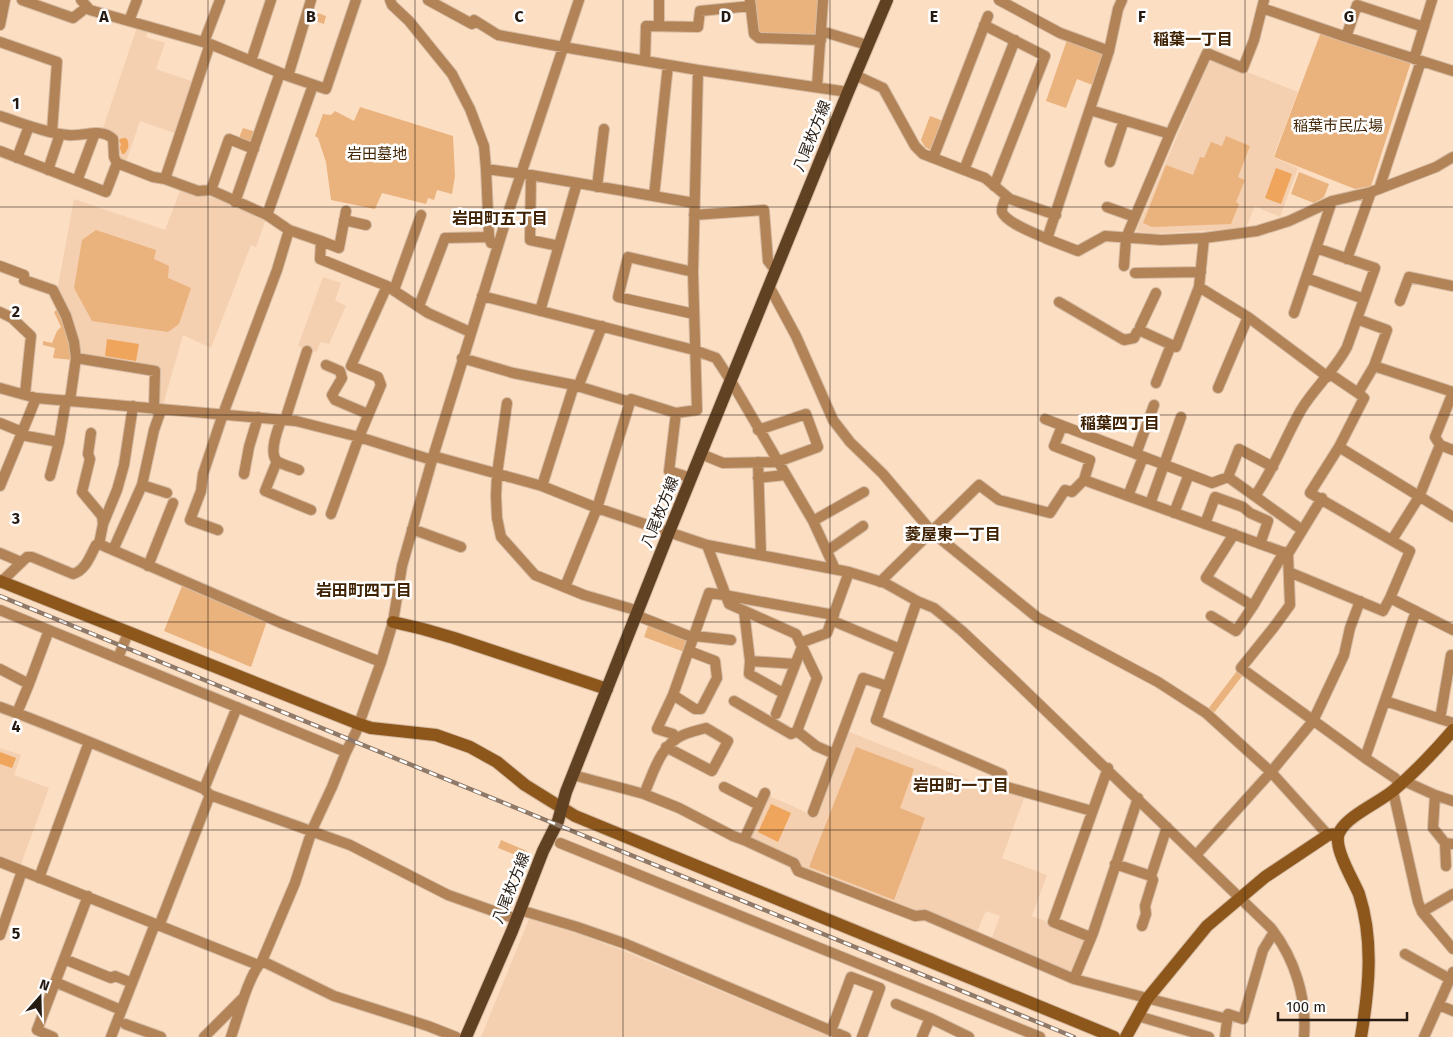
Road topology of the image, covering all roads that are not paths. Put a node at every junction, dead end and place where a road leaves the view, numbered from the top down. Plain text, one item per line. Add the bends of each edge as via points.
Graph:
1 (5, 0) edge
2 (22, 0) edge
3 (137, 0) edge
4 (220, 0) edge
5 (271, 0) edge
6 (311, 0) edge
7 (356, 0) edge
8 (390, 0) edge
9 (403, 0) edge
10 (428, 0) edge
11 (579, 0) edge
12 (659, 0) edge
13 (822, 0) edge
14 (887, 0) edge
15 (999, 0) edge
16 (1122, 0) edge
17 (1432, 0) edge
18 (751, 3) edge
19 (84, 4) edge
20 (1263, 4) edge
21 (398, 10) junction
22 (129, 21) junction
23 (0, 25) edge
24 (659, 26) junction
25 (1424, 27) junction
26 (821, 36) junction
27 (1346, 37) junction
28 (1015, 40) junction
29 (0, 42) edge
30 (207, 43) junction
31 (867, 45) junction
32 (563, 48) junction
33 (1109, 51) junction
34 (251, 60) junction
35 (1418, 60) junction
36 (645, 61) junction
37 (668, 65) junction
38 (698, 70) junction
39 (1453, 71) edge
40 (284, 74) junction
41 (855, 75) junction
42 (313, 85) junction
43 (817, 87) junction
44 (848, 92) junction
45 (1090, 110) junction
46 (0, 116) edge
47 (1124, 120) junction
48 (29, 126) junction
49 (604, 129) dead end
50 (56, 133) junction
51 (95, 133) junction
52 (1170, 134) junction
53 (254, 148) junction
54 (0, 151) edge
55 (1453, 157) edge
56 (17, 158) junction
57 (933, 158) junction
58 (1110, 162) dead end
59 (117, 163) junction
60 (486, 169) junction
61 (48, 170) junction
62 (964, 170) junction
63 (526, 174) junction
64 (165, 179) junction
65 (77, 181) junction
66 (577, 183) junction
67 (994, 186) junction
68 (597, 187) junction
69 (211, 190) junction
70 (1375, 191) junction
71 (654, 196) junction
72 (1006, 196) junction
73 (1332, 201) junction
74 (235, 202) junction
75 (694, 203) junction
76 (1107, 207) dead end
77 (267, 215) junction
78 (421, 215) dead end
79 (694, 215) junction
80 (1056, 215) junction
81 (1135, 217) junction
82 (366, 225) dead end
83 (290, 230) junction
84 (488, 237) junction
85 (1047, 238) junction
86 (1126, 238) junction
87 (1204, 238) junction
88 (321, 241) junction
89 (559, 246) junction
90 (1316, 248) junction
91 (495, 254) junction
92 (1348, 258) junction
93 (0, 266) edge
94 (1124, 266) dead end
95 (777, 267) junction
96 (693, 272) junction
97 (1201, 272) junction
98 (1135, 273) dead end
99 (1306, 278) junction
100 (769, 286) junction
101 (1453, 286) edge
102 (1200, 287) junction
103 (391, 288) junction
104 (1156, 294) dead end
105 (482, 296) junction
106 (1364, 299) junction
107 (1400, 301) dead end
108 (1059, 302) dead end
109 (419, 306) junction
110 (540, 311) junction
111 (0, 312) edge
112 (1294, 312) dead end
113 (694, 314) junction
114 (1248, 317) junction
115 (1357, 319) junction
116 (602, 326) junction
117 (1141, 331) junction
118 (470, 332) junction
119 (1171, 345) junction
120 (694, 350) junction
121 (307, 352) dead end
122 (76, 358) junction
123 (462, 358) junction
124 (326, 366) dead end
125 (1374, 366) junction
126 (1329, 376) junction
127 (731, 381) junction
128 (1156, 383) dead end
129 (576, 386) junction
130 (0, 388) edge
131 (1218, 388) dead end
132 (1358, 392) junction
133 (1453, 392) edge
134 (25, 394) junction
135 (36, 398) junction
136 (68, 400) junction
137 (630, 402) junction
138 (507, 403) dead end
139 (1154, 405) dead end
140 (133, 406) junction
141 (158, 409) junction
142 (676, 412) junction
143 (223, 414) junction
144 (368, 414) junction
145 (1181, 417) dead end
146 (258, 418) junction
147 (1045, 418) dead end
148 (283, 420) junction
149 (0, 423) edge
150 (1062, 426) junction
151 (758, 430) junction
152 (21, 433) junction
153 (91, 433) dead end
154 (359, 437) junction
155 (59, 442) junction
156 (1440, 445) junction
157 (1339, 447) junction
158 (1453, 450) edge
159 (701, 454) junction
160 (1140, 456) junction
161 (432, 458) junction
162 (277, 461) junction
163 (758, 462) junction
164 (777, 462) junction
165 (1164, 465) junction
166 (1273, 467) junction
167 (299, 470) dead end
168 (244, 474) dead end
169 (497, 474) junction
170 (1188, 474) junction
171 (785, 475) junction
172 (50, 476) dead end
173 (1228, 477) junction
174 (691, 478) junction
175 (758, 478) junction
176 (1084, 480) junction
177 (142, 485) junction
178 (0, 486) edge
179 (542, 486) junction
180 (864, 492) dead end
181 (167, 493) dead end
182 (1128, 496) junction
183 (1255, 496) junction
184 (1418, 497) junction
185 (1322, 498) junction
186 (173, 503) dead end
187 (1150, 504) junction
188 (597, 508) junction
189 (311, 510) dead end
190 (1174, 513) junction
191 (331, 514) dead end
192 (1453, 518) edge
193 (813, 521) junction
194 (103, 524) junction
195 (1205, 524) junction
196 (863, 526) dead end
197 (412, 529) junction
198 (218, 530) dead end
199 (1302, 530) junction
200 (669, 532) junction
201 (932, 532) junction
202 (1234, 534) junction
203 (1392, 540) junction
204 (98, 544) junction
205 (1260, 544) junction
206 (707, 545) junction
207 (461, 547) dead end
208 (113, 550) junction
209 (827, 551) junction
210 (0, 553) edge
211 (1286, 553) junction
212 (761, 555) junction
213 (21, 562) junction
214 (148, 566) junction
215 (835, 568) junction
216 (849, 572) junction
217 (1289, 572) junction
218 (1, 582) edge
219 (880, 582) junction
220 (565, 587) junction
221 (724, 595) junction
222 (1390, 598) junction
223 (917, 601) junction
224 (1360, 601) junction
225 (1253, 606) junction
226 (0, 610) edge
227 (744, 611) junction
228 (1416, 611) junction
229 (638, 614) junction
230 (1212, 616) dead end
231 (834, 618) junction
232 (394, 622) junction
233 (50, 630) junction
234 (1453, 630) edge
235 (128, 633) junction
236 (694, 637) junction
237 (731, 640) dead end
238 (802, 645) junction
239 (900, 648) junction
240 (689, 651) junction
241 (1451, 655) dead end
242 (118, 658) junction
243 (750, 661) junction
244 (381, 662) junction
245 (796, 664) junction
246 (0, 669) edge
247 (29, 684) junction
248 (887, 686) junction
249 (607, 689) junction
250 (783, 693) junction
251 (673, 695) junction
252 (734, 701) dead end
253 (1385, 701) junction
254 (0, 707) edge
255 (237, 707) junction
256 (17, 713) junction
257 (776, 714) dead end
258 (1440, 720) junction
259 (1312, 721) junction
260 (1453, 723) edge
261 (359, 724) junction
262 (1453, 730) edge
263 (797, 731) junction
264 (677, 738) junction
265 (89, 742) junction
266 (666, 747) junction
267 (346, 752) junction
268 (832, 753) dead end
269 (1365, 758) junction
270 (1108, 768) junction
271 (1271, 772) junction
272 (1002, 774) dead end
273 (573, 775) junction
274 (1399, 786) junction
275 (724, 787) dead end
276 (1007, 788) dead end
277 (207, 792) junction
278 (765, 793) dead end
279 (644, 794) junction
280 (1435, 795) junction
281 (1138, 798) junction
282 (1453, 801) edge
283 (760, 806) junction
284 (562, 809) junction
285 (1092, 811) junction
286 (814, 812) dead end
287 (1167, 827) junction
288 (312, 830) junction
289 (1333, 834) junction
290 (744, 840) junction
291 (560, 843) dead end
292 (1449, 843) edge
293 (1196, 855) junction
294 (0, 862) edge
295 (1115, 864) junction
296 (1446, 866) dead end
297 (22, 871) junction
298 (1151, 876) junction
299 (39, 878) junction
300 (1453, 894) edge
301 (88, 896) junction
302 (1240, 897) junction
303 (1422, 912) junction
304 (518, 915) junction
305 (3, 920) edge
306 (157, 925) junction
307 (1142, 926) dead end
308 (1274, 932) junction
309 (0, 935) edge
310 (1090, 937) junction
311 (1453, 949) edge
312 (1405, 954) dead end
313 (64, 959) junction
314 (260, 963) junction
315 (1451, 975) edge
316 (1074, 978) junction
317 (55, 982) junction
318 (132, 983) junction
319 (245, 995) junction
320 (1147, 999) junction
321 (896, 1004) dead end
322 (1439, 1005) junction
323 (121, 1010) junction
324 (1453, 1011) edge
325 (1138, 1016) junction
326 (930, 1018) junction
327 (1227, 1019) junction
328 (125, 1024) dead end
329 (831, 1031) junction
330 (53, 1037) edge
331 (110, 1037) edge
332 (161, 1037) edge
333 (204, 1037) edge
334 (231, 1037) edge
335 (456, 1037) edge
336 (466, 1037) edge
337 (846, 1037) edge
338 (862, 1037) edge
339 (922, 1037) edge
340 (969, 1037) edge
341 (1040, 1037) edge
342 (1114, 1037) edge
343 (1126, 1037) edge
344 (1209, 1037) edge
345 (1225, 1037) edge
346 (1304, 1037) edge
347 (1362, 1037) edge
348 (1424, 1037) edge

1 - 23 street
2 - 19 street via 73,18
3 - 22 street
4 - 30 street
5 - 34 street
6 - 40 street
7 - 42 street via 326,89
8 - 21 street
9 - 21 street
10 - 32 street via 472,24 474,20 498,35
11 - 32 street
12 - 24 street
13 - 26 street
14 - 31 main road, 八尾枚方線
15 - 33 street via 1060,33
16 - 33 street
17 - 25 street
18 - 24 street via 700,11 698,27
18 - 26 street via 754,34 759,38
19 - 22 street via 90,10
20 - 27 street
20 - 52 street via 1244,68 1207,54
21 - 60 street via 452,74 484,146
22 - 30 street
24 - 36 street via 646,26
25 - 27 street via 1357,5
25 - 35 street
26 - 31 street
26 - 43 street
27 - 35 street
28 - 57 street via 986,21
28 - 62 street
28 - 67 street via 1045,56
29 - 50 street via 57,62
30 - 34 street
30 - 64 street
31 - 41 main road, 八尾枚方線
32 - 36 street
32 - 63 street
33 - 45 street
34 - 40 street
35 - 39 street
35 - 70 street
36 - 37 street
37 - 38 street
37 - 71 street
38 - 43 street
38 - 75 street
40 - 42 street
40 - 53 street
41 - 44 main road, 八尾枚方線
41 - 57 street via 883,88 915,146
42 - 77 street
43 - 44 street
44 - 95 main road, 八尾枚方線
45 - 47 street
45 - 80 street
46 - 48 street
47 - 52 street
47 - 58 street
48 - 50 street
48 - 56 street
49 - 68 street
50 - 51 street via 70,136
50 - 61 street
51 - 59 street via 103,133 113,139
51 - 65 street
52 - 81 street
53 - 69 street via 229,140
53 - 74 street
54 - 56 street
55 - 70 street
56 - 61 street
57 - 62 street
59 - 64 street
59 - 65 street via 106,192
60 - 63 street
60 - 84 street
61 - 65 street
62 - 67 street via 985,178
63 - 66 street
63 - 89 street via 530,240
63 - 91 street
64 - 69 street via 198,191
66 - 68 street
66 - 89 street
67 - 72 street
68 - 71 street
69 - 74 street
70 - 73 street
70 - 92 street
71 - 75 street
72 - 80 street
72 - 85 street via 1001,209 1003,214 1020,227
73 - 87 street via 1289,221 1257,231
73 - 90 street
74 - 77 street
75 - 79 street
76 - 81 street
77 - 83 street
78 - 103 street
79 - 95 street via 764,210 768,261
79 - 96 street
80 - 85 street
81 - 86 street
82 - 88 street via 345,216 339,248
83 - 88 street
83 - 143 street
84 - 91 street
84 - 109 street via 445,238
85 - 86 street via 1078,250 1105,236
86 - 87 street
86 - 94 street
87 - 97 street
88 - 103 street via 320,259
89 - 110 street
90 - 92 street
90 - 99 street
91 - 105 street
92 - 106 street via 1374,268
93 - 122 street via 24,275 24,280 53,290 70,328
95 - 100 main road, 八尾枚方線
96 - 113 street
96 - 113 street via 628,257 618,296
97 - 98 street
97 - 102 street
99 - 106 street
99 - 112 street
100 - 127 main road, 八尾枚方線
100 - 201 street via 796,336 833,420
101 - 107 street via 1409,277
102 - 114 street
102 - 119 street via 1176,347
103 - 109 street
103 - 144 street via 351,366 378,376 381,385
104 - 117 street
105 - 110 street
105 - 118 street
106 - 115 street
108 - 117 street via 1124,340 1134,338
109 - 118 street
110 - 116 street
111 - 134 street via 12,318 31,336
113 - 120 street
114 - 126 street
114 - 131 street
115 - 125 street via 1387,330
115 - 126 street via 1342,358
116 - 120 street
116 - 129 street
117 - 119 street
118 - 123 street
119 - 128 street
120 - 127 street via 716,358
120 - 142 street via 697,410
121 - 148 street
122 - 136 street
122 - 141 street via 155,371
123 - 129 street
123 - 161 street
124 - 144 street via 340,371 342,378 332,396 335,400
125 - 132 street
125 - 133 street
126 - 132 street
126 - 166 street via 1301,410
127 - 151 street
127 - 159 main road, 八尾枚方線
129 - 137 street
129 - 179 street
130 - 134 street
132 - 157 street via 1364,398
133 - 156 street via 1435,437
134 - 135 street
135 - 136 street
135 - 152 street
136 - 140 street
136 - 155 street
137 - 142 street via 631,399
137 - 188 street
138 - 169 street
139 - 160 street
140 - 141 street
140 - 194 street via 124,465
141 - 143 street
141 - 177 street
142 - 174 street via 669,471
143 - 146 street
143 - 198 street via 190,520
144 - 154 street
145 - 165 street
146 - 148 street
146 - 168 street
147 - 150 street
148 - 154 street
148 - 162 street via 274,440
149 - 152 street
150 - 160 street
150 - 176 street via 1054,446 1090,460
151 - 164 street
151 - 164 street via 806,414 818,447
152 - 155 street
152 - 178 street
153 - 194 street via 90,459 82,492 102,516
154 - 161 street
154 - 191 street
155 - 172 street
156 - 158 street
156 - 184 street
157 - 184 street
157 - 185 street via 1310,493
159 - 163 street via 723,463
159 - 174 main road, 八尾枚方線
160 - 165 street
160 - 182 street
161 - 169 street
161 - 197 street
162 - 167 street
162 - 189 street via 265,491
163 - 164 street
163 - 175 street
164 - 171 street
165 - 170 street
165 - 187 street
166 - 173 street via 1239,449
166 - 183 street
169 - 179 street
169 - 220 street via 501,537 535,575
170 - 173 street via 1212,483
170 - 190 street
171 - 175 street
171 - 193 street
173 - 183 street
174 - 200 main road, 八尾枚方線
175 - 212 street
176 - 182 street
176 - 201 street via 1072,492 1065,490 1050,513 999,500 979,485
177 - 181 street
177 - 208 street
179 - 188 street
180 - 193 street
182 - 187 street
183 - 199 street
184 - 192 street
184 - 203 street
185 - 199 street
185 - 203 street
186 - 214 street
187 - 190 street
188 - 200 street
188 - 220 street
190 - 195 street
193 - 209 street
194 - 204 street
195 - 202 street
195 - 205 street via 1215,497 1243,507 1250,514 1268,521
196 - 209 street
197 - 207 street
197 - 232 street via 402,566
199 - 211 street
200 - 206 street
200 - 229 main road, 八尾枚方線
201 - 219 street
201 - 271 street via 1038,618 1158,682 1206,713
202 - 205 street
202 - 225 street via 1206,578
203 - 222 street via 1410,551
204 - 208 street
204 - 213 street via 83,568 72,574 32,557
205 - 211 street
206 - 212 street
206 - 221 street
208 - 214 street
209 - 215 street
210 - 213 street
211 - 217 street
211 - 225 street
212 - 215 street
213 - 218 street
214 - 244 street
215 - 216 street
216 - 219 street
216 - 231 street
217 - 224 street
217 - 259 street via 1290,604 1240,668
218 - 235 street
219 - 223 street
220 - 229 street via 632,609
221 - 227 street via 729,604
221 - 231 street
221 - 236 street via 709,593
222 - 224 street via 1383,611
222 - 228 street
223 - 239 street
223 - 270 street via 934,608 958,628
224 - 259 street via 1344,655
225 - 230 street via 1236,631
226 - 233 street
227 - 238 street via 796,634
227 - 243 street
228 - 234 street
228 - 253 street
229 - 236 street
229 - 249 main road, 八尾枚方線
231 - 238 street via 827,633
231 - 239 street
232 - 244 street
232 - 249 street via 431,631
233 - 242 street
233 - 247 street
235 - 242 street
235 - 261 street
236 - 237 street
236 - 240 street
238 - 245 street
238 - 263 street via 817,678
239 - 248 street
240 - 251 street
240 - 251 street via 715,661 717,678 701,709 695,709
241 - 258 street
242 - 255 street
243 - 245 street
243 - 250 street via 749,674
244 - 261 street
245 - 250 street
246 - 247 street
247 - 256 street
248 - 272 street via 876,720
248 - 286 street via 863,678
249 - 273 main road, 八尾枚方線
250 - 257 street
251 - 264 street via 657,729
252 - 263 street via 791,734
253 - 258 street
253 - 269 street
254 - 256 street
255 - 267 street
255 - 277 street
256 - 265 street
258 - 260 street
259 - 269 street
259 - 271 street
261 - 267 street
261 - 284 street via 436,735 470,747 497,762
262 - 274 street
263 - 268 street via 816,746
264 - 266 street
264 - 266 street via 706,728 728,741 712,771
265 - 277 street
265 - 299 street
266 - 279 street
267 - 288 street
269 - 274 street via 1394,778
270 - 281 street
270 - 285 street
271 - 289 street
271 - 293 street
273 - 279 street
273 - 284 main road, 八尾枚方線
274 - 280 street
274 - 289 street
274 - 303 street
275 - 283 street
276 - 285 street
277 - 288 street
277 - 306 street
278 - 283 street
279 - 290 street
280 - 282 street
280 - 292 street via 1432,828
281 - 287 street
281 - 295 street
283 - 290 street
284 - 304 main road, 八尾枚方線
284 - 342 street
285 - 310 street via 1053,922
287 - 293 street
287 - 298 street
288 - 304 street via 350,845 448,895
288 - 314 street via 295,883
289 - 302 street via 1265,877
289 - 347 street via 1360,897 1368,935 1369,962
290 - 316 street via 794,863 798,872 915,916 925,915
291 - 341 street
292 - 296 street
293 - 302 street
294 - 297 street
295 - 298 street
295 - 310 street
297 - 299 street
297 - 305 street
298 - 307 street via 1153,880
299 - 301 street
300 - 303 street
301 - 306 street
301 - 313 street
302 - 308 street
302 - 320 street via 1207,926
303 - 311 street
304 - 329 street via 577,927 626,944
304 - 336 main road, 八尾枚方線
305 - 309 street
306 - 314 street
306 - 318 street
308 - 327 street via 1263,950 1243,1019 1228,1014
308 - 346 street via 1284,945 1298,979 1305,1019
310 - 316 street
312 - 315 street
313 - 317 street
313 - 318 street
314 - 319 street
314 - 335 street via 334,996
315 - 322 street
316 - 320 street
317 - 323 street
317 - 330 street via 37,1030
318 - 323 street
319 - 333 street
319 - 334 street
320 - 325 street
320 - 327 street
321 - 326 street
322 - 324 street
322 - 348 street
323 - 331 street
325 - 343 street
325 - 344 street
326 - 339 street
326 - 340 street
327 - 345 street
328 - 332 street
329 - 337 street
329 - 338 street via 851,977 880,988

